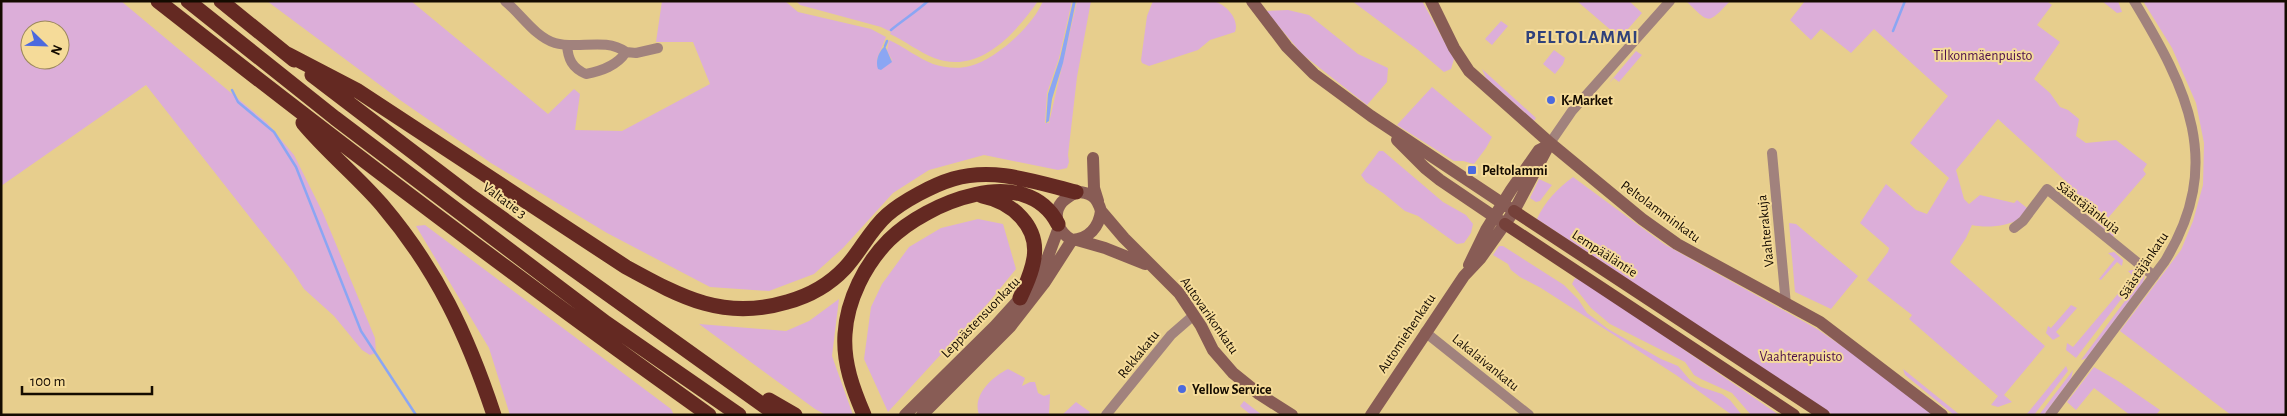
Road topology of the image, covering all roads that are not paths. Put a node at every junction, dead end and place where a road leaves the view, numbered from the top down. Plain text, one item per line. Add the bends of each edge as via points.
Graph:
1 (158, 1) edge
2 (188, 1) edge
3 (222, 1) edge
4 (505, 1) edge
5 (1252, 1) edge
6 (1431, 1) edge
7 (1670, 1) edge
8 (2134, 1) edge
9 (567, 45) junction
10 (658, 48) dead end
11 (626, 52) junction
12 (287, 54) junction
13 (284, 100) junction
14 (1371, 116) junction
15 (1549, 144) junction
16 (1772, 153) dead end
17 (1077, 192) junction
18 (974, 195) junction
19 (1502, 204) junction
20 (1100, 206) junction
21 (1514, 211) junction
22 (1494, 216) junction
23 (1505, 224) junction
24 (1058, 225) junction
25 (2014, 228) dead end
26 (1074, 240) junction
27 (1152, 267) junction
28 (1465, 274) junction
29 (2154, 276) junction
30 (1020, 298) junction
31 (1786, 305) junction
32 (1194, 315) junction
33 (1425, 332) junction
34 (715, 370) junction
35 (1369, 413) edge
36 (494, 415) edge
37 (709, 415) edge
38 (739, 415) edge
39 (777, 415) edge
40 (794, 415) edge
41 (864, 415) edge
42 (905, 415) edge
43 (922, 415) edge
44 (1106, 415) edge
45 (1292, 415) edge
46 (1529, 415) edge
47 (1794, 415) edge
48 (1824, 415) edge
49 (1942, 415) edge
50 (2050, 415) edge

1 - 13 highway
2 - 38 highway via 335,118 606,323
3 - 12 highway, Valtatie 3
4 - 9 street via 542,37
5 - 14 main road, Lempääläntie via 1287,47 1314,74
6 - 15 main road, Peltolamminkatu via 1454,48 1470,71
7 - 15 street via 1572,111
8 - 29 street, Säästäjänkatu via 2177,79 2196,148 2193,190 2187,215 2174,247
9 - 11 street via 605,44
9 - 11 street via 572,64 586,74 612,66
10 - 11 street
12 - 17 highway via 358,91 626,267 673,293 717,308 740,310 776,305 802,297 827,284 845,268 887,215 931,187 954,179 1006,175
12 - 34 highway, Valtatie 3 via 468,194
13 - 36 highway via 318,141 381,204 430,269 467,341
13 - 37 highway via 476,247
14 - 19 main road, Lempääläntie
14 - 22 main road, Lempääläntie via 1425,168
15 - 19 main road, Automiehenkatu via 1538,150
15 - 21 main road, Automiehenkatu
15 - 31 main road, Peltolamminkatu via 1664,235
16 - 31 street, Vaahterakuja
17 - 20 main road via 1087,193
17 - 20 main road via 1093,158 1094,188
17 - 24 main road via 1059,207
18 - 24 highway via 1000,191 1034,198 1045,205
18 - 30 highway via 1012,208 1029,228 1034,256
18 - 41 highway via 939,206 915,219 890,239 863,275 848,313 845,351 847,368
19 - 21 main road, Lempääläntie
19 - 22 main road, Automiehenkatu
20 - 26 main road via 1097,227
20 - 27 main road, Autovarikonkatu
21 - 23 main road, Automiehenkatu
21 - 48 main road, Lempääläntie
22 - 23 main road, Lempääläntie
22 - 28 main road, Automiehenkatu
23 - 28 main road, Automiehenkatu
23 - 47 main road, Lempääläntie
24 - 26 main road via 1066,236
24 - 30 main road, Leppästensuonkatu via 1042,269
25 - 29 street, Säästäjänkuja via 2047,189
26 - 27 main road, Autovarikonkatu via 1112,250
26 - 43 main road, Leppästensuonkatu via 1010,327
27 - 32 main road, Autovarikonkatu via 1179,293
28 - 33 main road, Automiehenkatu
29 - 50 street, Säästäjänkatu
30 - 42 main road, Leppästensuonkatu
31 - 49 main road, Peltolamminkatu via 1820,322
32 - 44 street, Rekkakatu via 1174,332
32 - 45 main road, Autovarikonkatu via 1213,350 1233,373
33 - 35 main road, Automiehenkatu
33 - 46 street, Lakalaivankatu
34 - 39 highway, Valtatie 3
34 - 40 highway

